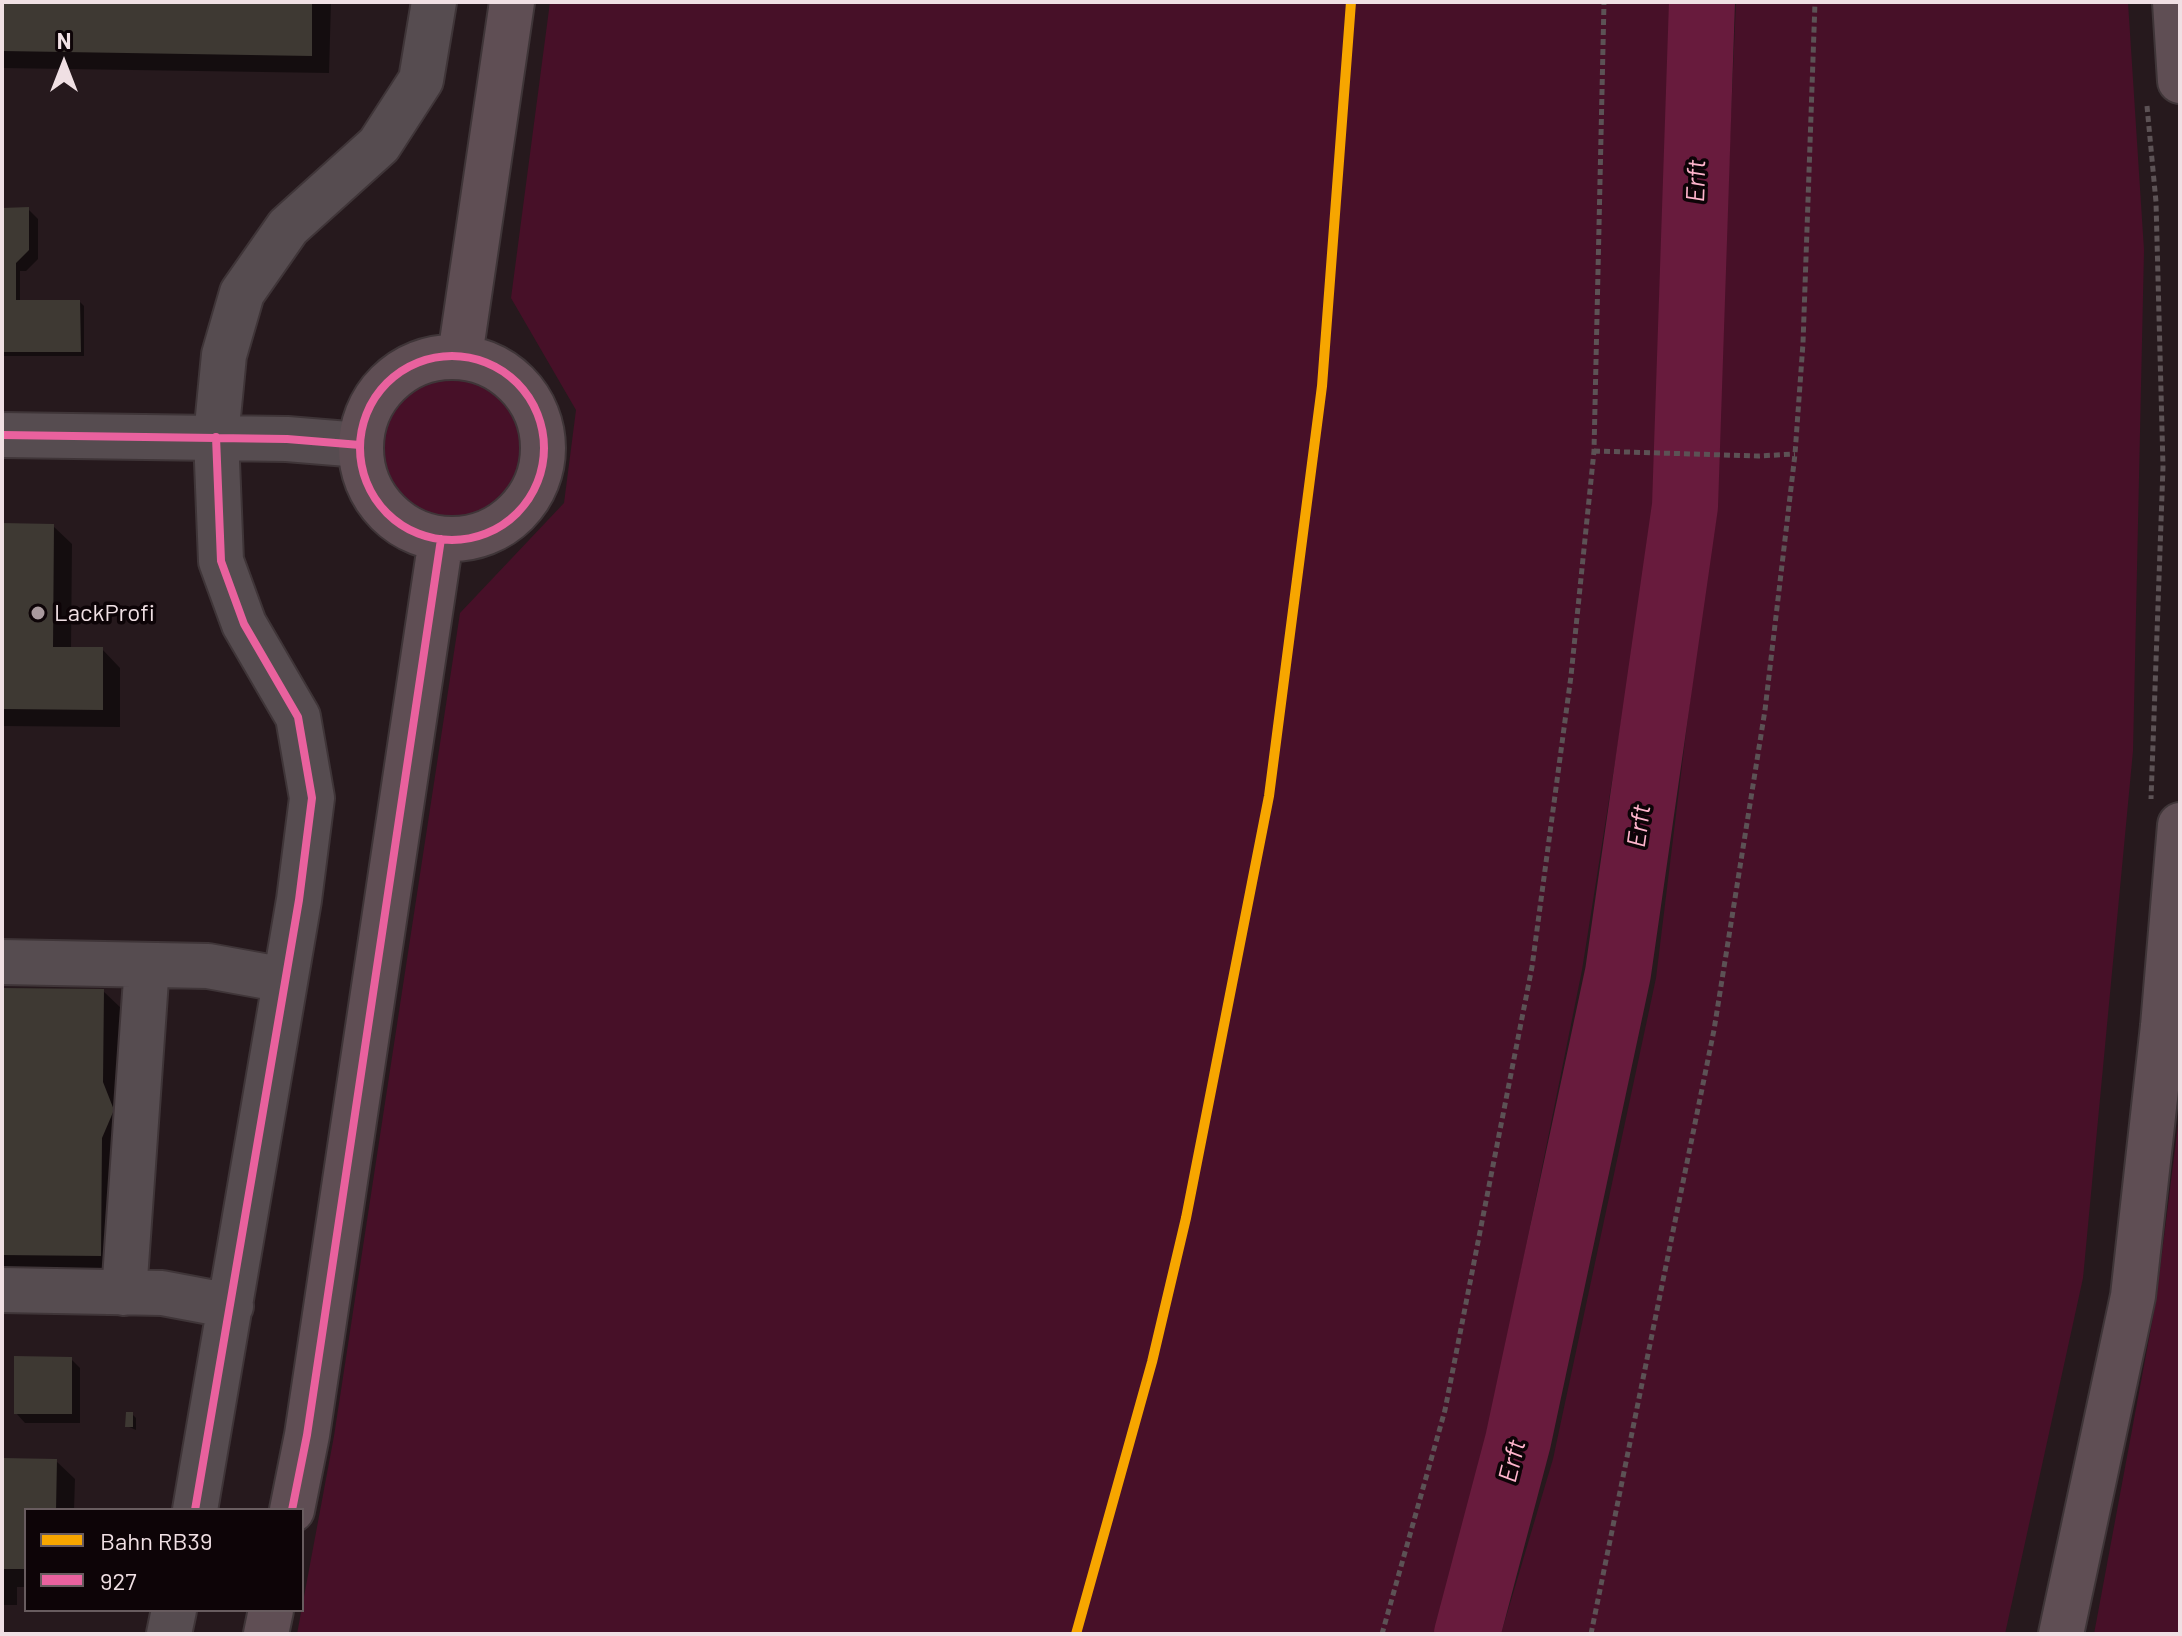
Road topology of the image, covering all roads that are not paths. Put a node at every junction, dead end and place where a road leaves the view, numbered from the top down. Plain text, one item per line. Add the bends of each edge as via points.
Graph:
1 (434, 2) edge
2 (512, 2) edge
3 (2175, 2) edge
4 (2163, 88) edge
5 (460, 356) junction
6 (2, 435) edge
7 (216, 437) junction
8 (360, 445) junction
9 (441, 539) junction
10 (2165, 815) edge
11 (2, 962) edge
12 (147, 965) junction
13 (285, 980) junction
14 (2, 1290) edge
15 (124, 1293) junction
16 (231, 1306) junction
17 (195, 1508) edge
18 (292, 1508) edge
19 (174, 1612) edge
20 (271, 1612) edge
21 (169, 1634) edge
22 (266, 1634) edge
23 (2061, 1634) edge

1 - 7 street via 421,80 379,145 288,227 242,293 224,355
2 - 5 main road
3 - 4 main road
5 - 8 main road via 430,358 403,370 380,390 365,416
5 - 9 main road via 488,363 513,378 531,401 542,428 544,457 537,485 521,510 498,528 471,538
6 - 7 street
7 - 8 street
7 - 13 street via 221,561 244,624 298,717 312,798
8 - 9 main road via 363,472 374,497 392,518
9 - 18 main road
10 - 23 main road via 2163,1026 2133,1296
11 - 12 street
12 - 13 street via 208,966
12 - 15 street
13 - 16 street
14 - 15 street
15 - 16 street via 162,1293
16 - 17 street
19 - 21 street
20 - 22 main road

